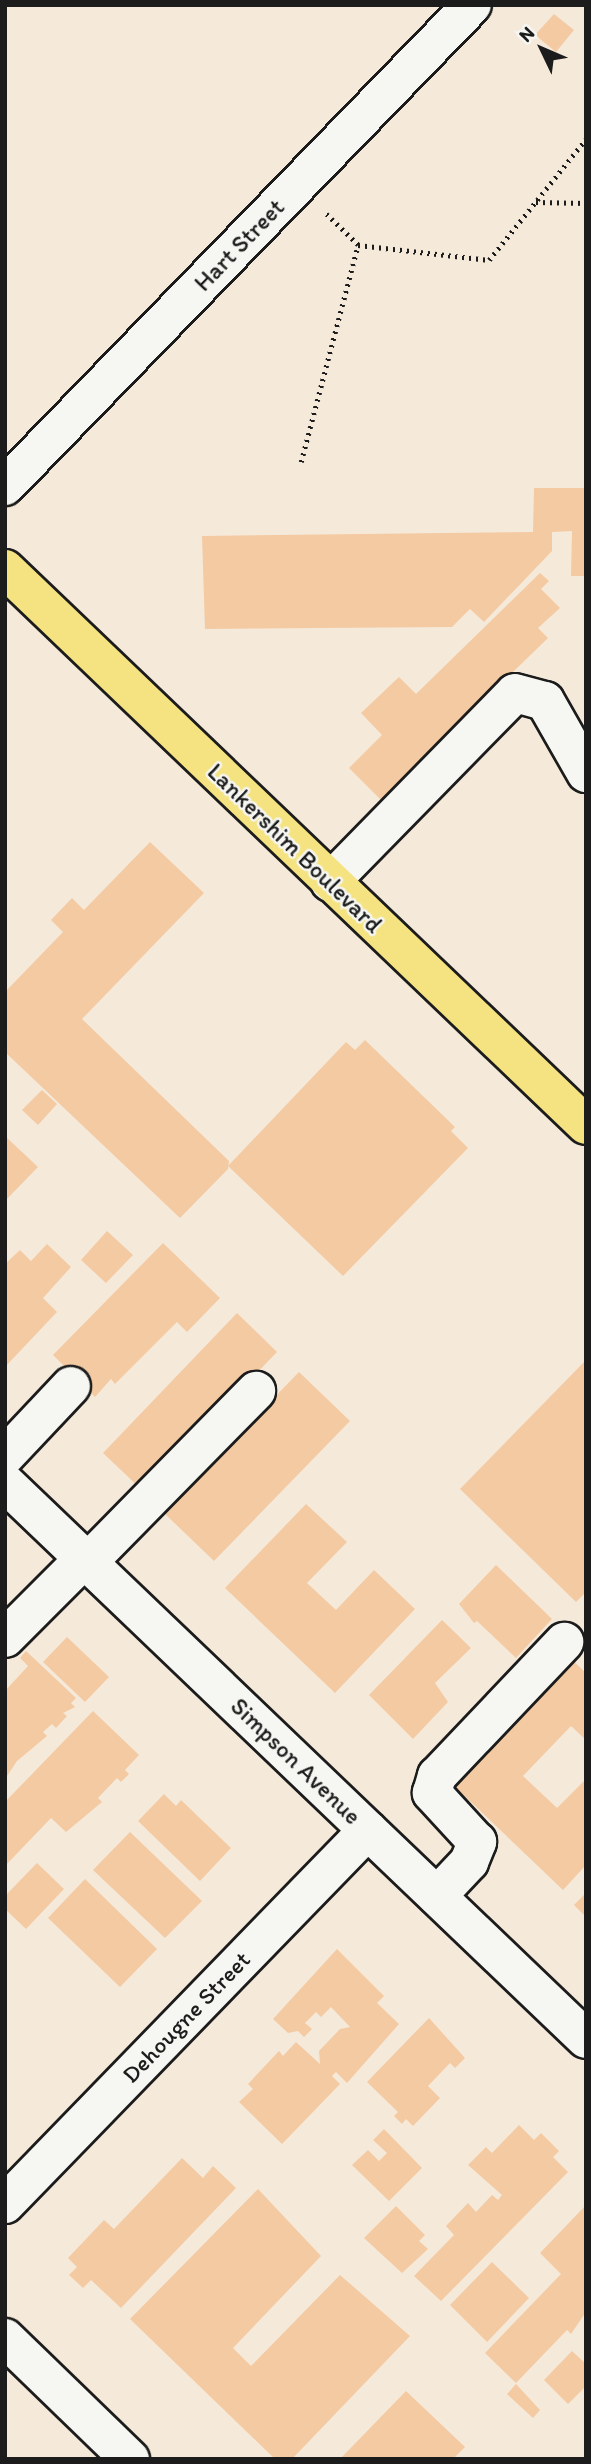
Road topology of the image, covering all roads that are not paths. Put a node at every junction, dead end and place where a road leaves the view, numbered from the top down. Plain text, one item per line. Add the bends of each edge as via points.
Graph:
1 (472, 5) edge
2 (5, 486) edge
3 (5, 569) edge
4 (586, 773) edge
5 (330, 882) junction
6 (586, 1125) edge
7 (71, 1386) dead end
8 (256, 1391) dead end
9 (5, 1456) edge
10 (5, 1483) edge
11 (86, 1560) junction
12 (5, 1638) edge
13 (564, 1642) dead end
14 (368, 1830) junction
15 (437, 1896) junction
16 (586, 2039) edge
17 (5, 2204) edge
18 (5, 2338) edge
19 (130, 2459) edge

1 - 2 street, Hart Street
3 - 5 main road, Lankershim Boulevard
4 - 5 street via 545,701 515,693
5 - 6 main road, Lankershim Boulevard
7 - 9 street
8 - 11 street
10 - 11 street, Simpson Avenue
11 - 12 street
11 - 14 street, Simpson Avenue
13 - 15 street via 437,1776 432,1793 477,1842 469,1862
14 - 15 street, Simpson Avenue
14 - 17 street, Dehougne Street
15 - 16 street, Simpson Avenue
18 - 19 street

